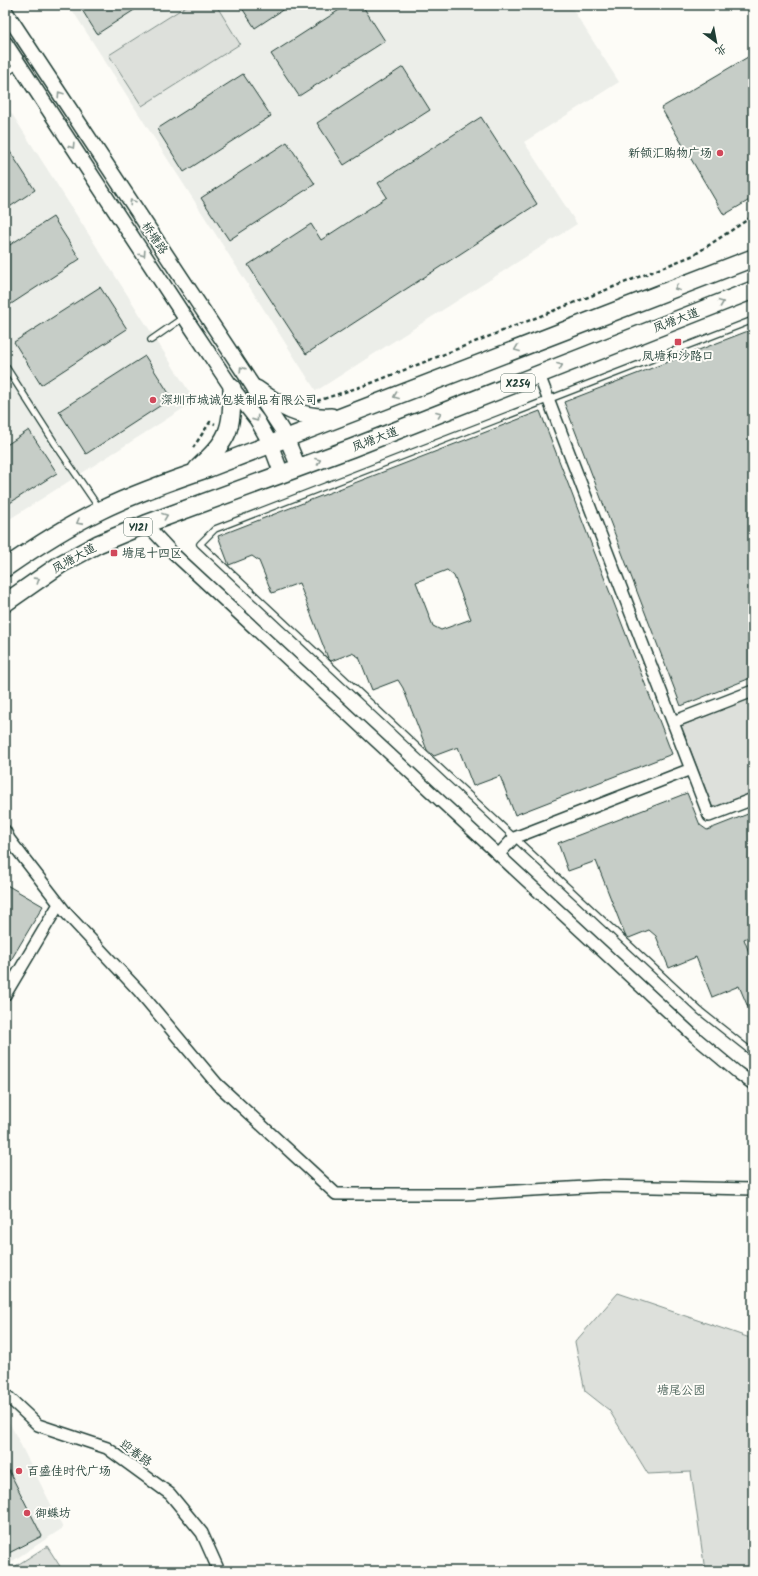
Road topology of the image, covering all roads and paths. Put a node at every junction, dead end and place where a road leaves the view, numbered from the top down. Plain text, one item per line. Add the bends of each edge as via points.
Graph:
1 (5, 11) edge
2 (5, 43) edge
3 (19, 64) junction
4 (5, 74) edge
5 (753, 216) edge
6 (753, 258) edge
7 (753, 290) edge
8 (184, 316) junction
9 (753, 320) edge
10 (150, 340) dead end
11 (6, 367) edge
12 (539, 374) junction
13 (369, 384) dead end
14 (232, 388) junction
15 (256, 389) junction
16 (548, 399) junction
17 (344, 416) junction
18 (218, 425) dead end
19 (286, 437) junction
20 (270, 443) junction
21 (193, 448) dead end
22 (299, 468) junction
23 (192, 473) junction
24 (282, 475) junction
25 (100, 510) junction
26 (146, 524) junction
27 (5, 568) edge
28 (5, 603) edge
29 (753, 691) edge
30 (673, 722) junction
31 (691, 769) junction
32 (753, 799) edge
33 (5, 831) edge
34 (514, 838) junction
35 (499, 854) junction
36 (59, 904) junction
37 (5, 994) edge
38 (753, 1053) edge
39 (753, 1084) edge
40 (753, 1189) edge
41 (5, 1394) edge
42 (218, 1571) edge

15 -> 1 street, 桥塘路
2 - 3 street, 桥塘路
3 - 4 lane
3 -> 8 street, 桥塘路
5 - 13 path via 694,255
6 -> 17 main road, X254
12 -> 7 main road, 凤塘大道 / X254
8 - 10 lane
8 - 14 street, 桥塘路
9 - 16 lane
11 - 25 lane
12 - 16 street
22 -> 12 main road, 凤塘大道 / X254
14 -> 20 street, 桥塘路 via 257,420
14 - 23 main road via 232,418 229,429 212,455
15 - 17 main road via 298,414 316,418
15 - 19 street, 桥塘路
16 - 30 street
16 - 34 lane via 215,529 200,544
17 - 19 main road, X254
18 - 21 path via 210,422
19 - 20 main road, Y121
19 - 22 street, 桥塘路
20 - 23 main road, Y121
20 - 24 street, 桥塘路
22 - 24 main road, 凤塘大道 / X254
23 - 25 main road, Y121
26 -> 24 main road, 凤塘大道 / Y121
25 -> 27 main road, Y121
28 -> 26 main road, 凤塘大道 / Y121 via 61,564 98,544
26 - 35 street via 173,553
29 - 30 street
30 - 31 street
31 - 32 street via 709,816
31 - 34 street
33 - 36 street via 9,840
34 - 35 street
34 - 38 lane via 700,1011
35 - 39 street via 695,1036
36 - 37 street
36 - 40 street via 139,991 217,1084 336,1194 465,1194 603,1186
41 - 42 street, 迎春路 via 38,1425 107,1448 170,1494 202,1533

